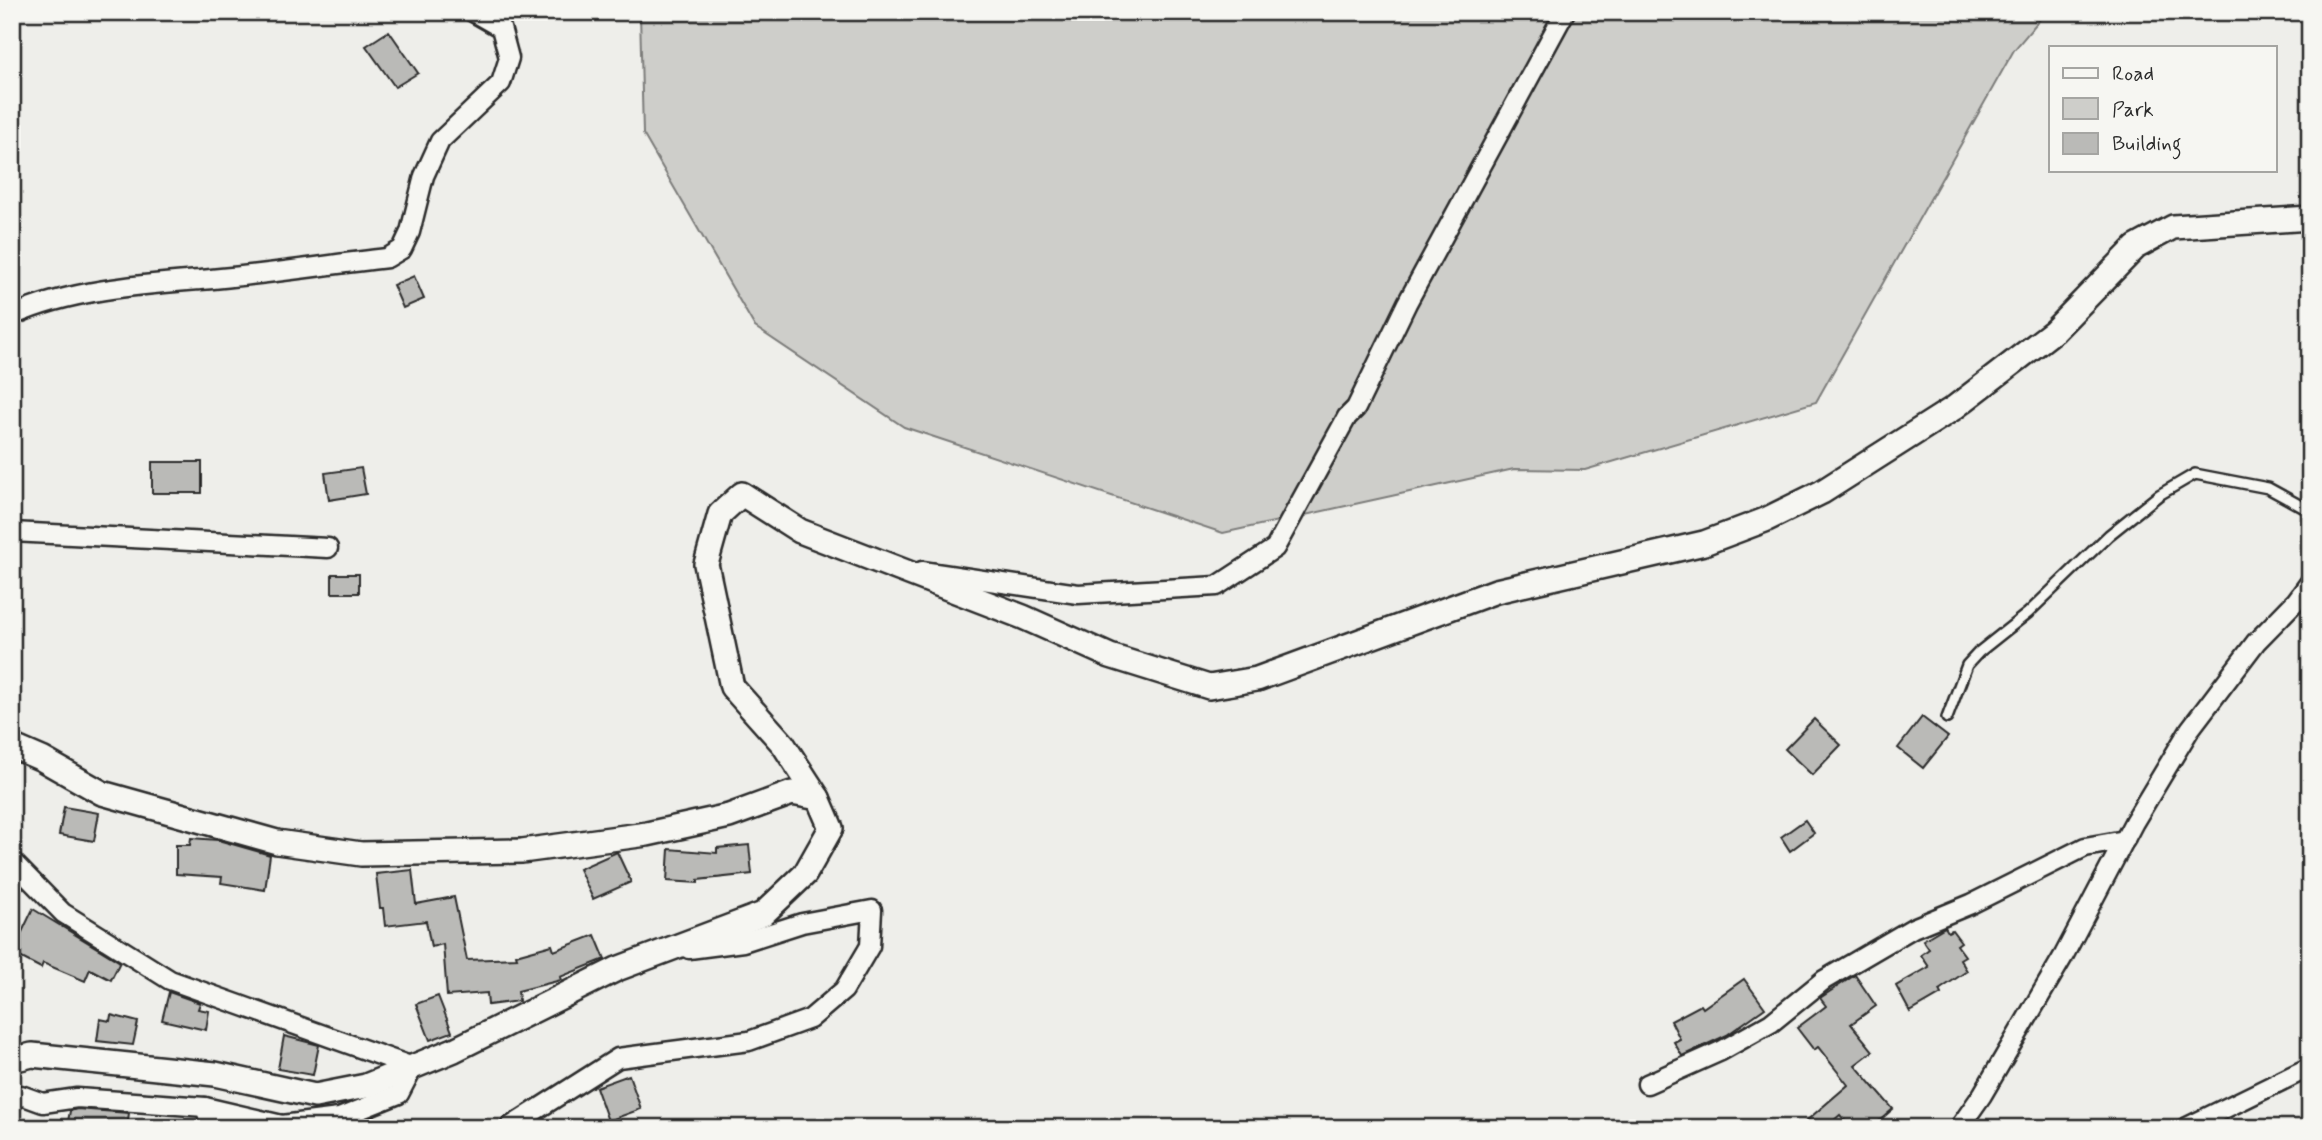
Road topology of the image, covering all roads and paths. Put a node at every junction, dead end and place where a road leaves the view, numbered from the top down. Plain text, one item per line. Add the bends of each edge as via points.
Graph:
1 (473, 12) edge
2 (1565, 12) edge
3 (2310, 218) edge
4 (12, 316) edge
5 (2310, 512) edge
6 (12, 532) edge
7 (328, 548) dead end
8 (890, 567) junction
9 (2310, 582) edge
10 (2303, 603) edge
11 (1947, 718) dead end
12 (12, 746) edge
13 (817, 798) junction
14 (2125, 840) junction
15 (12, 861) edge
16 (664, 952) junction
17 (12, 1060) edge
18 (413, 1067) junction
19 (2310, 1067) edge
20 (1647, 1084) dead end
21 (12, 1102) edge
22 (205, 1107) junction
23 (212, 1128) edge
24 (508, 1128) edge
25 (1959, 1128) edge
26 (2185, 1128) edge

1 - 4 street via 501,28 509,58 501,83 440,141 402,249 387,258 166,280 41,303
2 - 8 street via 1407,303 1356,408 1275,548 1217,586 1078,594
3 - 8 street via 2173,227 2136,247 2054,331 1954,408 1822,492 1765,520 1704,543 1496,591 1257,679 1209,687 1110,656 1023,617
5 - 11 lane via 2268,488 2195,474 2159,495 2109,535 2028,613 1979,652 1967,665
6 - 7 street
8 - 13 street via 800,531 741,494 720,514 706,564 732,687 783,744
9 - 10 street
10 - 14 street via 2256,642 2190,729
12 - 13 street via 102,793 277,842 361,854 522,851 647,834 729,816 792,793
13 - 16 street via 831,828 805,874 763,914
14 - 20 street via 2085,847 1913,928 1824,980 1771,1023
14 - 25 street via 2064,955
15 - 18 street via 63,913 170,981
16 - 18 street via 617,969
16 - 24 street via 743,942 802,923 872,909 870,946 844,990 810,1019 749,1041 618,1058
17 - 18 street via 32,1055 215,1074 315,1096 366,1086
18 - 22 street via 399,1094 339,1118 282,1125
19 - 26 street
21 - 22 street via 21,1095 43,1102 78,1098
22 - 23 street

